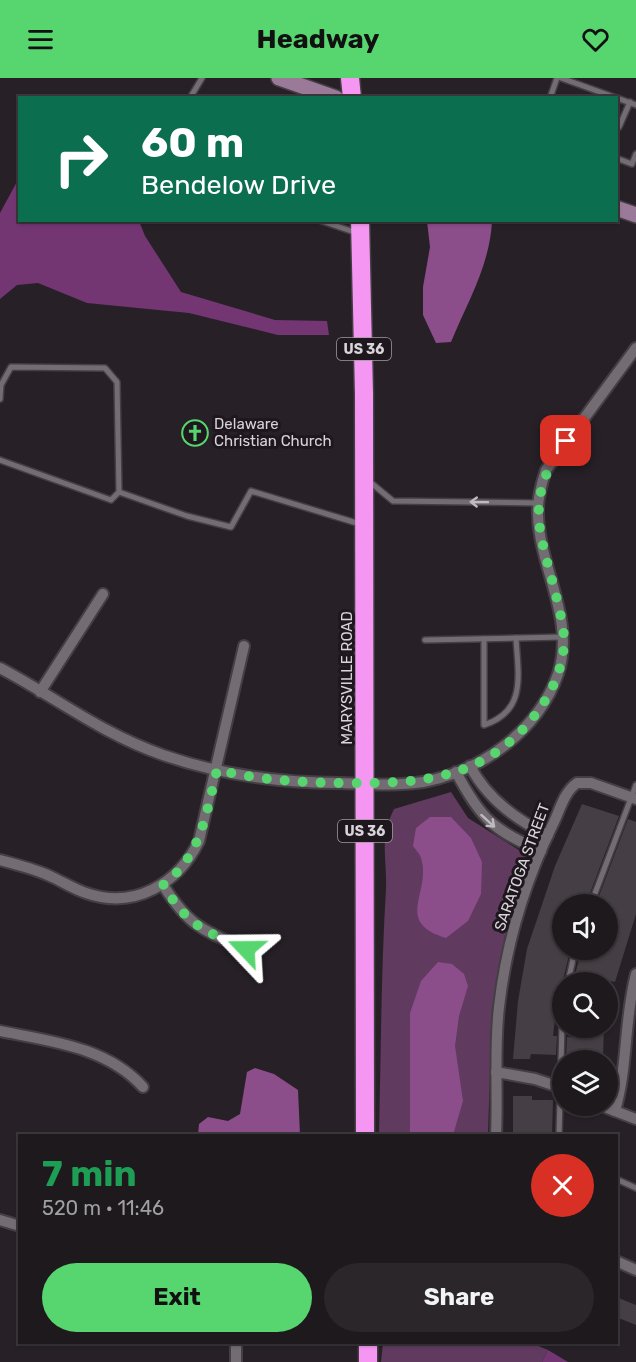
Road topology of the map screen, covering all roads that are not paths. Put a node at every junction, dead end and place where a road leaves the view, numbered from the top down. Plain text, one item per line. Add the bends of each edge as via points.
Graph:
1 (202, 78) edge
2 (279, 78) edge
3 (350, 78) edge
4 (559, 78) edge
5 (191, 96) edge
6 (330, 96) edge
7 (352, 96) edge
8 (551, 96) edge
9 (612, 96) edge
10 (618, 98) edge
11 (630, 102) junction
12 (636, 105) edge
13 (619, 127) dead end
14 (636, 154) edge
15 (618, 159) edge
16 (634, 165) edge
17 (618, 209) edge
18 (636, 215) edge
19 (329, 222) edge
20 (361, 228) edge
21 (636, 348) edge
22 (0, 399) edge
23 (0, 460) edge
24 (365, 477) junction
25 (119, 492) junction
26 (538, 503) junction
27 (365, 526) junction
28 (103, 594) dead end
29 (564, 637) junction
30 (516, 638) junction
31 (483, 639) junction
32 (424, 640) dead end
33 (244, 646) dead end
34 (0, 668) edge
35 (40, 692) junction
36 (470, 766) junction
37 (217, 770) junction
38 (456, 772) junction
39 (365, 783) junction
40 (636, 785) edge
41 (634, 798) edge
42 (548, 835) junction
43 (541, 851) junction
44 (0, 860) edge
45 (163, 885) junction
46 (595, 894) edge
47 (246, 949) dead end
48 (635, 981) edge
49 (0, 1030) edge
50 (496, 1072) junction
51 (552, 1085) edge
52 (143, 1087) dead end
53 (618, 1101) edge
54 (618, 1112) edge
55 (560, 1116) edge
56 (636, 1119) edge
57 (365, 1134) edge
58 (496, 1134) edge
59 (559, 1134) edge
60 (618, 1180) edge
61 (636, 1188) edge
62 (0, 1220) edge
63 (18, 1225) edge
64 (618, 1263) edge
65 (636, 1270) edge
66 (236, 1344) edge
67 (368, 1344) edge
68 (236, 1362) edge
69 (368, 1362) edge

1 - 5 lane
2 - 6 street
3 - 7 highway
4 - 8 lane
4 - 9 lane
10 - 11 lane
11 - 12 lane
11 - 13 lane
14 - 16 lane
15 - 16 lane
17 - 18 street
19 - 20 lane
20 - 24 highway, MARYSVILLE ROAD / US 36
21 - 26 street via 553,458
22 - 25 lane via 1,385 11,367 105,369 117,382
23 - 25 lane via 111,500
26 -> 24 lane via 393,501
24 - 27 highway, MARYSVILLE ROAD / US 36
25 - 27 lane via 187,516 231,526 251,492
26 - 29 street via 543,545
27 - 39 highway, MARYSVILLE ROAD / US 36
28 - 35 street
29 - 30 lane
29 - 36 street via 558,672 544,703 506,744
30 - 31 lane
30 - 31 lane via 518,679 514,705 499,720 484,725
31 - 32 lane
33 - 37 street
34 - 35 street
35 - 37 street via 126,741
36 - 38 street
36 - 42 street via 511,814
37 - 39 street via 291,782
37 - 45 street via 199,841 186,864
38 - 39 street via 422,782
38 -> 43 street via 472,803 490,824
39 - 57 highway, MARYSVILLE ROAD / US 36
40 - 41 lane
41 - 42 street, SARATOGA STREET via 591,783 577,783 564,798
41 - 46 lane
42 - 43 street, SARATOGA STREET
43 - 50 street, SARATOGA STREET via 506,957
44 - 45 street via 99,897 129,897
45 - 47 street via 186,919
48 - 53 street via 626,1022 623,1084
49 - 52 street via 70,1045 106,1059
50 - 51 street
50 - 58 street, SARATOGA STREET
54 - 56 street
55 - 59 lane
60 - 61 lane
62 - 63 street
64 - 65 street
66 - 68 street
67 - 69 highway

